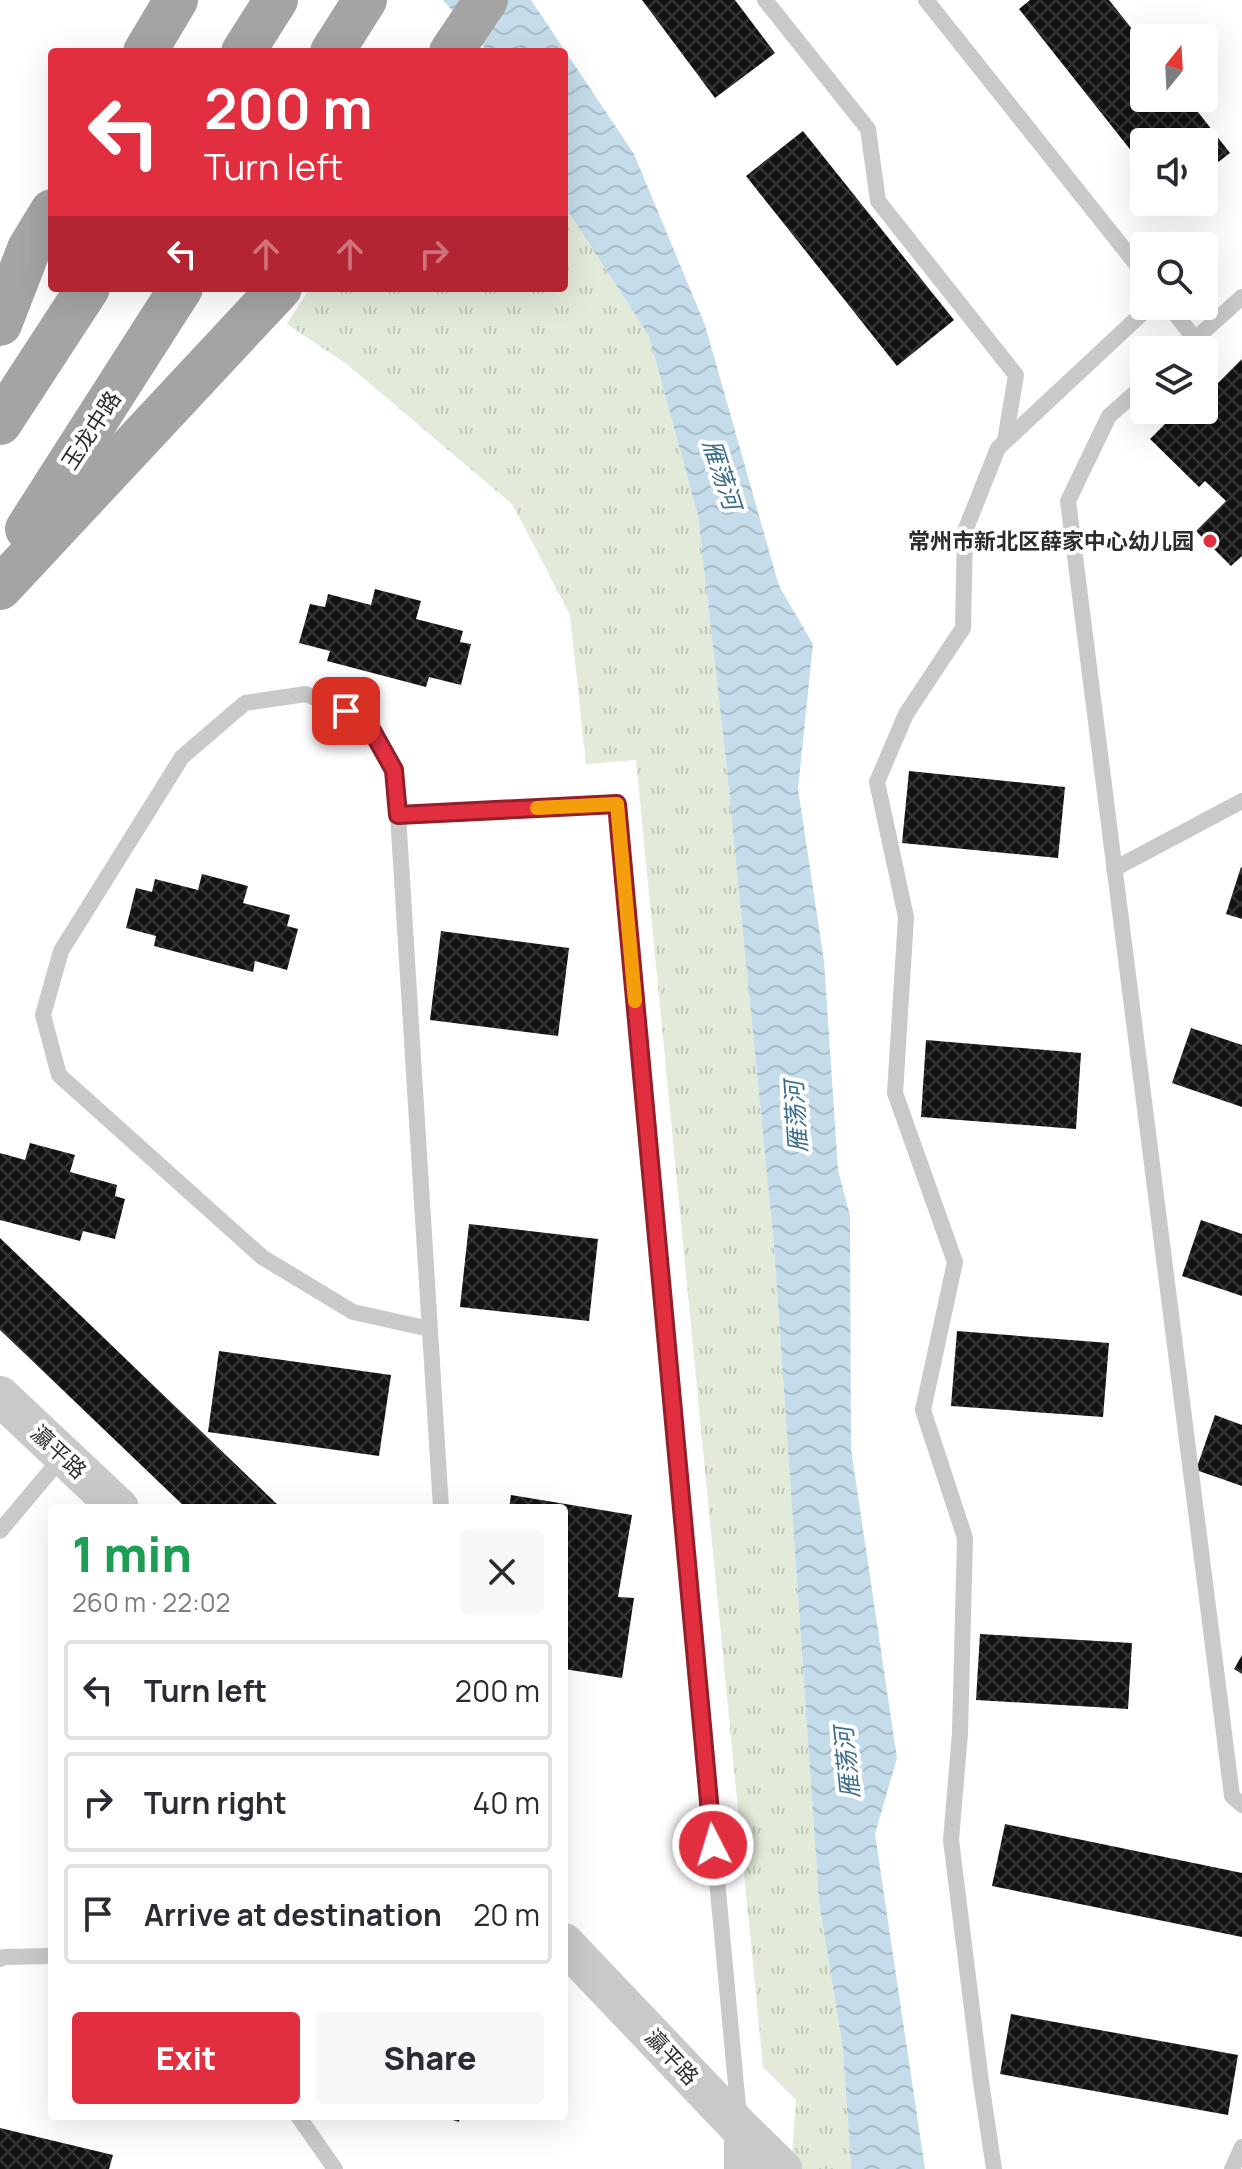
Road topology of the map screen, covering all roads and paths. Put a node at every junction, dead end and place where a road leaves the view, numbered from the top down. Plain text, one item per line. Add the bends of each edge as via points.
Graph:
1 (176, 0) edge
2 (276, 0) edge
3 (365, 0) edge
4 (486, 0) edge
5 (765, 0) edge
6 (926, 0) edge
7 (147, 48) edge
8 (246, 48) edge
9 (335, 48) edge
10 (454, 48) edge
11 (48, 218) edge
12 (1130, 256) edge
13 (85, 292) edge
14 (178, 292) edge
15 (276, 292) edge
16 (1242, 297) edge
17 (1135, 320) edge
18 (0, 324) edge
19 (1198, 336) edge
20 (1130, 397) edge
21 (0, 423) edge
22 (1005, 441) junction
23 (0, 572) edge
24 (0, 588) edge
25 (1242, 801) edge
26 (398, 815) junction
27 (1114, 869) junction
28 (430, 1329) junction
29 (0, 1396) edge
30 (63, 1456) junction
31 (115, 1504) edge
32 (441, 1504) edge
33 (0, 1531) edge
34 (1242, 1805) edge
35 (568, 1947) edge
36 (48, 1956) edge
37 (0, 1959) edge
38 (301, 2120) edge
39 (740, 2128) junction
40 (1242, 2147) edge
41 (335, 2169) edge
42 (740, 2169) edge
43 (782, 2169) edge
44 (994, 2169) edge
45 (1232, 2169) edge

1 - 7 main road
2 - 8 main road
3 - 9 main road
4 - 10 main road
5 - 22 lane via 868,129 878,201 1016,375
6 - 12 lane
11 - 18 main road via 29,249
13 - 21 main road
14 - 23 main road, 玉龙中路
15 - 24 main road
16 - 19 lane
17 - 22 lane
20 - 27 lane via 1109,416 1068,501
22 - 44 lane via 965,531 963,628 906,714 877,782 906,917 895,1093 955,1262 923,1410 965,1538 960,1733 951,1840
25 - 27 lane
26 - 28 lane
26 - 28 lane via 394,770 366,720 306,694 245,703 182,757 61,951 43,1015 59,1075 262,1257 353,1312
26 - 39 lane via 617,804
27 - 34 lane via 1232,1796
28 - 32 lane
29 - 30 street, 瀛平路
30 - 31 street, 瀛平路
30 - 33 lane
35 - 39 street, 瀛平路
36 - 37 lane
38 - 41 lane
39 - 42 street
39 - 43 street, 瀛平路
40 - 45 lane

